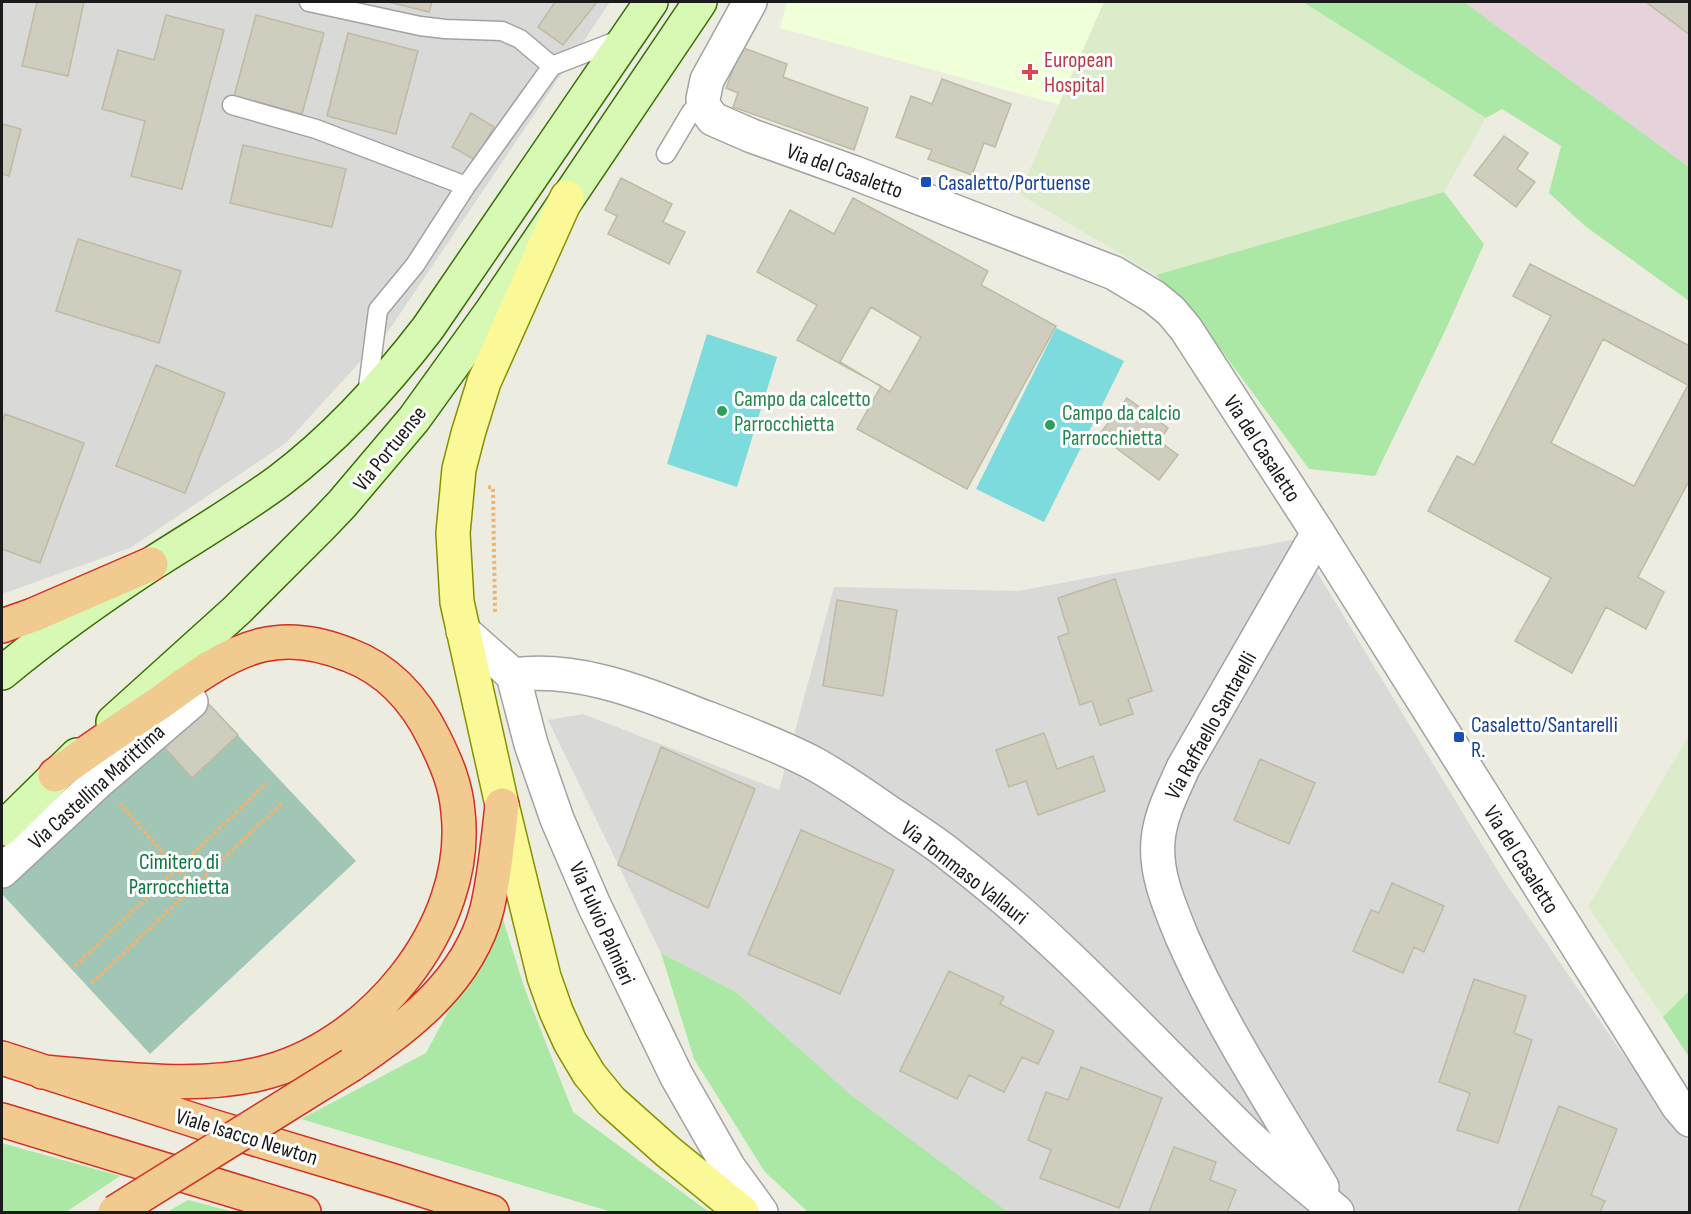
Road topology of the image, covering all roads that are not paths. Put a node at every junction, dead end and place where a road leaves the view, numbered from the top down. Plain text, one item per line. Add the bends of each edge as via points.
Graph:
1 (309, 2) edge
2 (651, 2) edge
3 (700, 2) edge
4 (750, 2) edge
5 (337, 5) edge
6 (628, 36) junction
7 (552, 66) junction
8 (703, 99) junction
9 (232, 105) dead end
10 (666, 154) dead end
11 (466, 186) junction
12 (567, 197) junction
13 (367, 400) junction
14 (1318, 533) junction
15 (152, 564) junction
16 (2, 626) edge
17 (463, 631) junction
18 (2, 673) edge
19 (513, 675) junction
20 (191, 702) dead end
21 (55, 775) junction
22 (502, 805) junction
23 (2, 829) edge
24 (2, 871) edge
25 (2, 1058) edge
26 (42, 1072) junction
27 (2, 1120) edge
28 (1689, 1120) edge
29 (115, 1212) edge
30 (304, 1212) edge
31 (492, 1212) edge
32 (742, 1212) edge
33 (761, 1212) edge
34 (1337, 1212) edge

1 - 5 lane
2 - 6 main road, Via Portuense
3 - 12 main road, Via Portuense
4 - 8 street via 712,69
5 - 7 lane via 420,26 502,31 520,39
6 - 7 lane
6 - 13 main road, Via Portuense via 428,328
7 - 11 lane
8 - 10 lane
8 - 14 street, Via del Casaletto via 709,116 717,122 1085,261 1154,297 1186,329
9 - 11 lane via 316,129
11 - 13 lane via 415,265 378,310
12 - 17 main road via 484,382 459,469 453,533
12 - 21 main road, Via Portuense via 451,369 342,504 237,610
13 - 15 main road, Via Portuense via 280,480
14 - 28 street, Via del Casaletto
14 - 34 street, Via Raffaello Santarelli via 1183,768 1166,805 1158,841 1160,874 1170,908 1202,981
15 - 16 highway
15 - 18 main road, Via Portuense
17 - 19 street
17 - 22 main road
19 - 33 street, Via Fulvio Palmieri via 553,809 594,905 676,1075 729,1168
19 - 34 street, Via Tommaso Vallauri via 568,674 669,703 758,738 851,786 954,857 1012,907 1248,1135
20 - 24 street, Via Castellina Marittima
21 - 23 main road, Via Portuense
21 - 26 highway via 189,682 249,649 282,642 332,648 374,666 404,691 426,721 450,772 459,814 458,854 453,882 427,945 377,1007 324,1047 280,1068 232,1079 188,1081
22 - 29 highway, bridge via 486,912 473,944 438,995 398,1032 351,1065
22 - 32 main road via 544,976 570,1042 611,1101
25 - 26 highway, Viale Isacco Newton
26 - 31 highway, Viale Isacco Newton
27 - 30 highway

